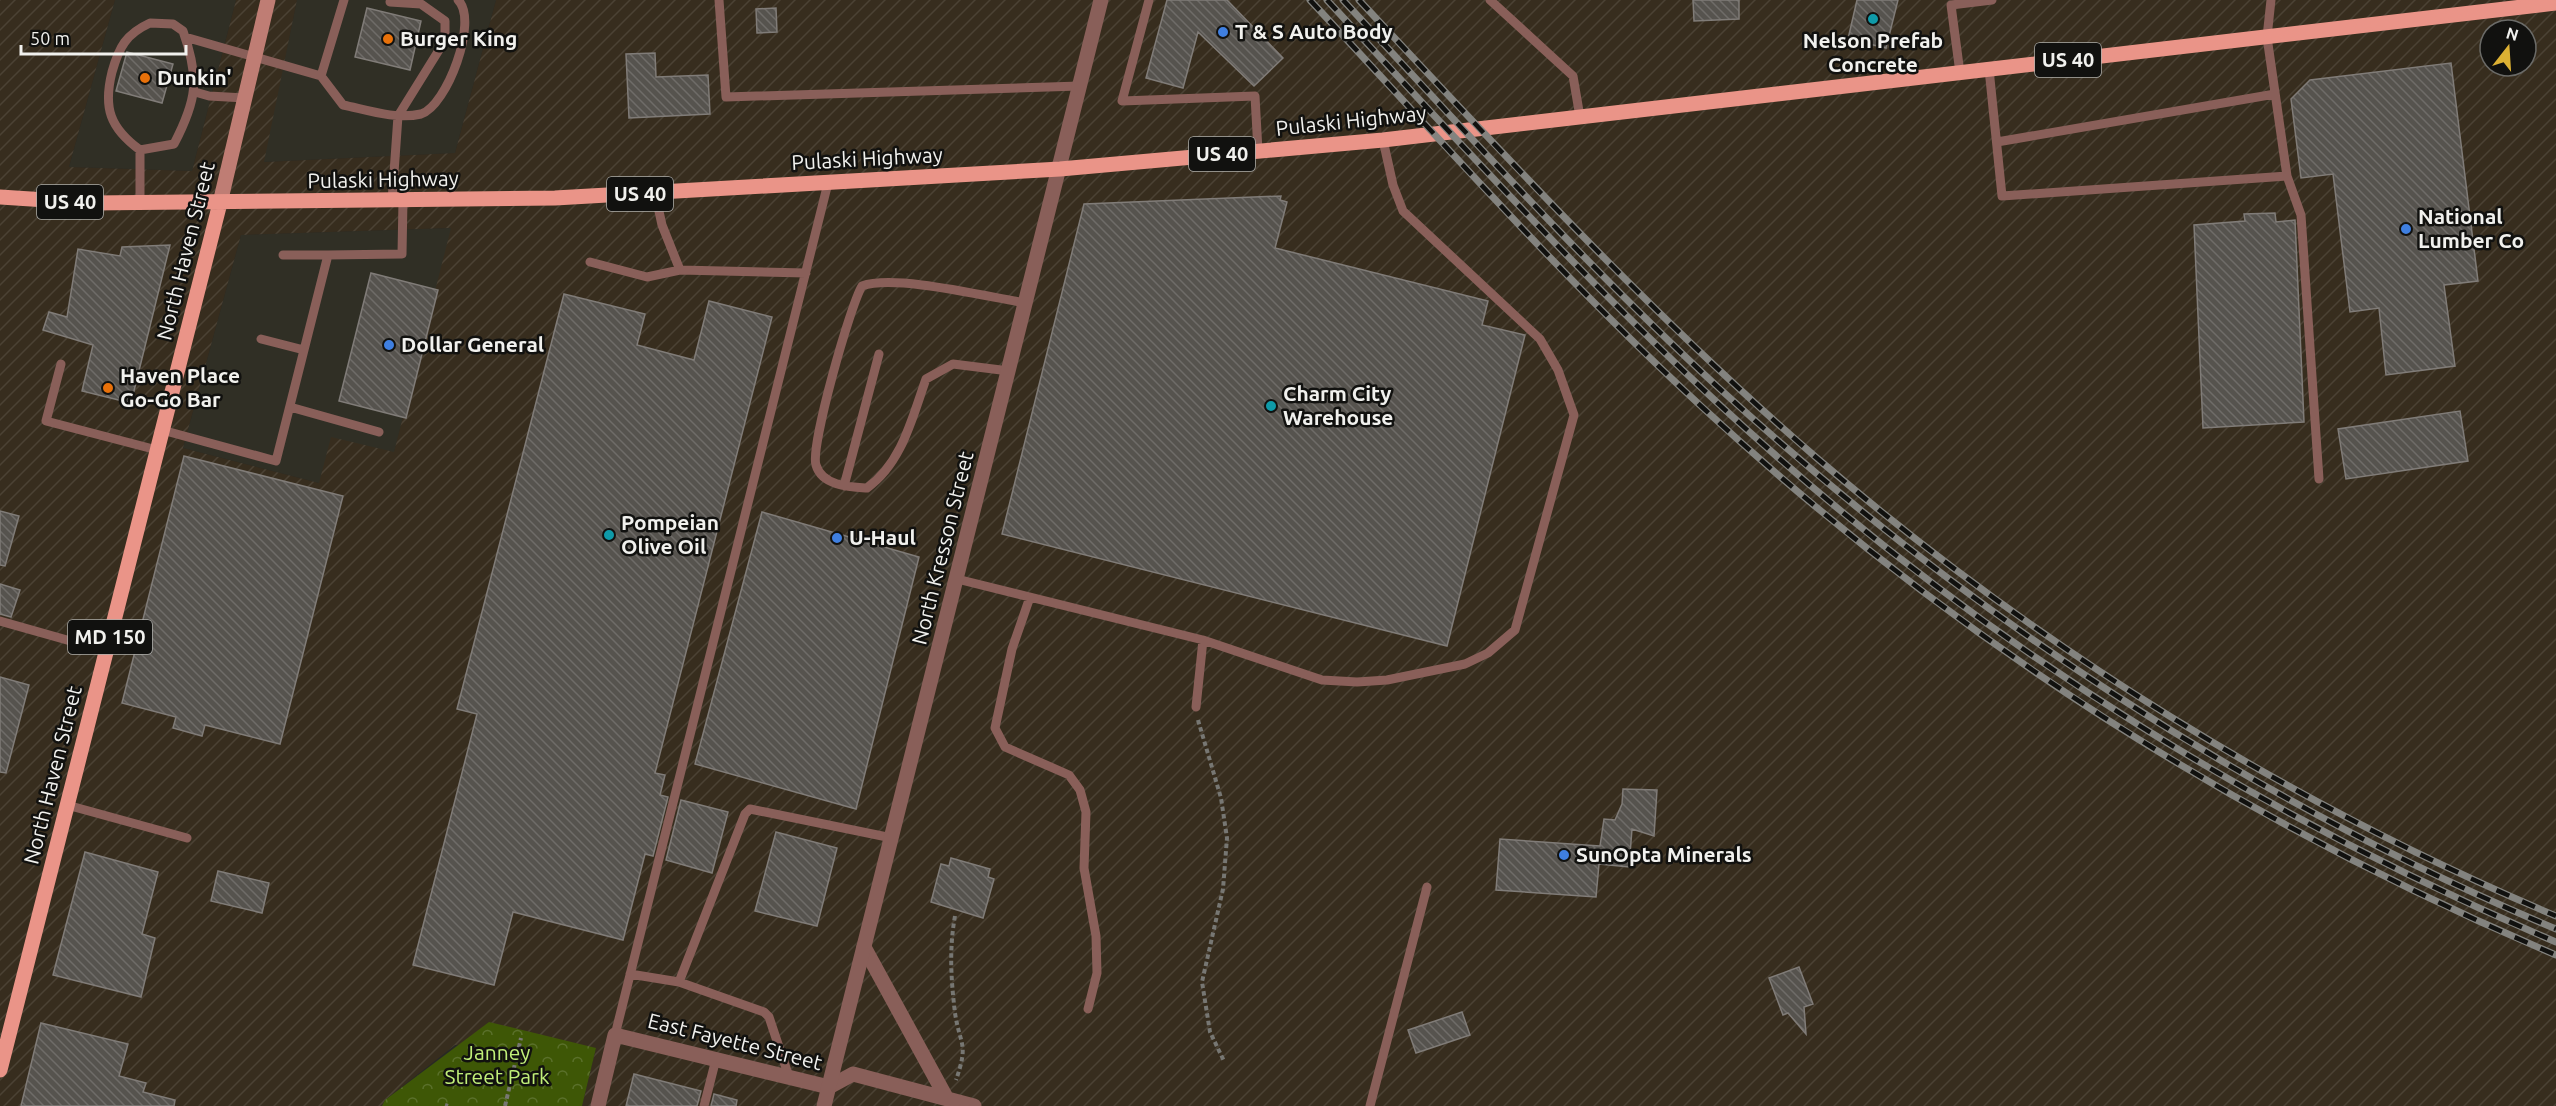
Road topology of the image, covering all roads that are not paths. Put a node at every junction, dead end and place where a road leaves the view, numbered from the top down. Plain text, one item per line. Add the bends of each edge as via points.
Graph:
1 (268, 0) edge
2 (344, 0) edge
3 (458, 0) edge
4 (719, 0) edge
5 (1101, 0) edge
6 (1149, 0) edge
7 (1490, 0) edge
8 (1992, 0) edge
9 (2271, 0) edge
10 (390, 2) dead end
11 (2534, 3) edge
12 (2556, 3) edge
13 (185, 37) junction
14 (2267, 37) junction
15 (255, 56) junction
16 (1989, 69) junction
17 (1960, 73) junction
18 (321, 76) junction
19 (1080, 86) junction
20 (195, 92) junction
21 (2275, 94) junction
22 (245, 98) junction
23 (398, 116) junction
24 (1580, 117) junction
25 (1383, 140) junction
26 (1997, 142) junction
27 (140, 150) junction
28 (1258, 151) junction
29 (1060, 169) junction
30 (2287, 176) junction
31 (828, 183) junction
32 (655, 193) junction
33 (0, 197) edge
34 (398, 201) junction
35 (140, 203) junction
36 (220, 203) junction
37 (283, 255) dead end
38 (328, 255) junction
39 (590, 262) dead end
40 (680, 270) junction
41 (806, 273) junction
42 (1026, 303) junction
43 (261, 339) dead end
44 (304, 350) junction
45 (879, 354) dead end
46 (61, 364) dead end
47 (1009, 371) junction
48 (290, 407) junction
49 (162, 430) junction
50 (379, 432) dead end
51 (157, 450) junction
52 (2319, 479) dead end
53 (843, 486) junction
54 (957, 579) junction
55 (1030, 597) junction
56 (0, 621) edge
57 (1203, 640) junction
58 (106, 651) junction
59 (1196, 707) road end
60 (67, 805) junction
61 (187, 838) dead end
62 (892, 838) junction
63 (1427, 887) dead end
64 (864, 947) junction
65 (630, 974) junction
66 (679, 982) junction
67 (1088, 1009) dead end
68 (615, 1035) junction
69 (716, 1059) junction
70 (0, 1070) edge
71 (789, 1077) junction
72 (829, 1087) junction
73 (947, 1099) junction
74 (598, 1106) edge
75 (704, 1106) edge
76 (824, 1106) edge
77 (974, 1106) edge
78 (1370, 1106) edge

1 - 15 main road, North Haven Street
2 - 18 lane
3 - 23 lane via 463,5 466,27 459,56 438,100 423,113
4 - 19 lane via 726,97
5 - 19 street, North Kresson Street
6 - 28 lane via 1122,101 1256,96
7 - 24 lane via 1573,76
8 - 17 lane via 1951,5
9 - 14 lane
10 - 23 lane via 421,4 445,21 439,50
11 - 12 main road, Pulaski Highway / US 40
11 - 14 main road, Pulaski Highway / US 40
13 - 15 lane
13 - 20 lane
13 - 27 lane via 174,24 150,23 134,30 117,52 107,104 118,129
14 - 16 main road, Pulaski Highway / US 40
14 - 21 lane
15 - 18 lane
15 - 22 main road, North Haven Street
16 - 17 main road, Pulaski Highway / US 40
16 - 26 lane
17 - 24 main road, Pulaski Highway / US 40
18 - 23 lane via 343,105
19 - 29 street, North Kresson Street
20 - 22 lane
20 - 27 lane via 174,144
21 - 26 lane
21 - 30 lane
22 - 36 main road, North Haven Street
23 - 34 lane
24 - 25 main road, Pulaski Highway / US 40
25 - 28 main road, Pulaski Highway / US 40
25 - 57 lane via 1403,211 1540,339 1558,370 1574,415 1515,630 1488,653 1465,664 1357,682 1322,680
26 - 30 lane via 2002,196
27 - 35 lane
28 - 29 main road, Pulaski Highway / US 40
29 - 31 main road, Pulaski Highway / US 40
29 - 42 street, North Kresson Street
30 - 52 lane via 2301,215
31 - 32 main road, Pulaski Highway / US 40
31 - 41 lane
32 - 34 main road, Pulaski Highway / US 40
32 - 40 lane via 662,225
33 - 35 main road, Pulaski Highway / US 40
34 - 36 main road, Pulaski Highway / US 40
34 - 38 lane via 402,254
35 - 36 main road, Pulaski Highway / US 40
36 - 49 main road, North Haven Street / MD 150
37 - 38 lane
38 - 44 lane
39 - 40 lane via 647,277
40 - 41 lane
41 - 65 lane
42 - 47 street, North Kresson Street
42 - 53 lane via 909,285 862,286 817,446 816,465 825,479
43 - 44 lane
44 - 48 lane
45 - 53 lane
46 - 51 lane via 46,421
47 - 53 lane via 953,364 926,379 900,449 883,477 867,488
47 - 54 street, North Kresson Street
48 - 49 lane via 276,461
48 - 50 lane
49 - 51 main road, North Haven Street / MD 150
51 - 58 main road, North Haven Street / MD 150
54 - 55 lane
54 - 62 street, North Kresson Street
55 - 57 lane
55 - 67 lane via 1012,649 995,729 1005,747 1070,775 1080,790 1086,813 1084,868 1097,973
56 - 58 lane
57 - 59 lane
58 - 60 main road, North Haven Street / MD 150
60 - 61 lane
60 - 70 main road, North Haven Street / MD 150
62 - 64 street, North Kresson Street
62 - 66 lane via 750,809
63 - 78 lane
64 - 72 street, North Kresson Street
64 - 73 street
65 - 66 lane
65 - 68 lane
66 - 71 lane via 769,1017
68 - 69 street, East Fayette Street
68 - 74 street
69 - 71 street, East Fayette Street
69 - 75 lane
71 - 72 street, East Fayette Street
72 - 73 street, East Fayette Street via 854,1074
72 - 76 street, North Kresson Street
73 - 77 street, East Fayette Street

